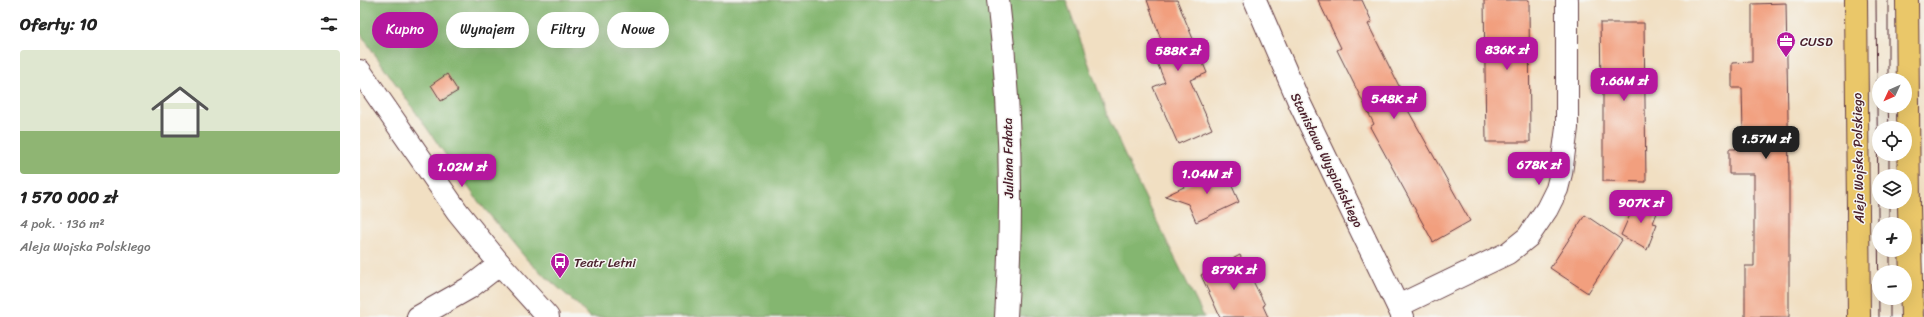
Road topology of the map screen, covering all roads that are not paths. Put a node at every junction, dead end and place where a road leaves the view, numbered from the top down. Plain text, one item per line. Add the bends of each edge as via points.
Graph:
1 (998, 0) edge
2 (1255, 0) edge
3 (1567, 0) edge
4 (1856, 0) edge
5 (1907, 0) edge
6 (360, 71) edge
7 (500, 264) junction
8 (1401, 311) edge
9 (418, 317) edge
10 (548, 317) edge
11 (1006, 317) edge
12 (1859, 317) edge
13 (1912, 317) edge

1 - 11 street, Juliana Fałata via 1005,54 1008,141
2 - 8 street, Stanisława Wyspiańskiego via 1296,97
3 - 8 street via 1567,128 1561,173 1557,189 1547,209 1528,237 1508,253
4 - 12 main road, Aleja Wojska Polskiego
5 - 13 main road
6 - 7 street via 457,211
7 - 9 street via 469,288
7 - 10 street

